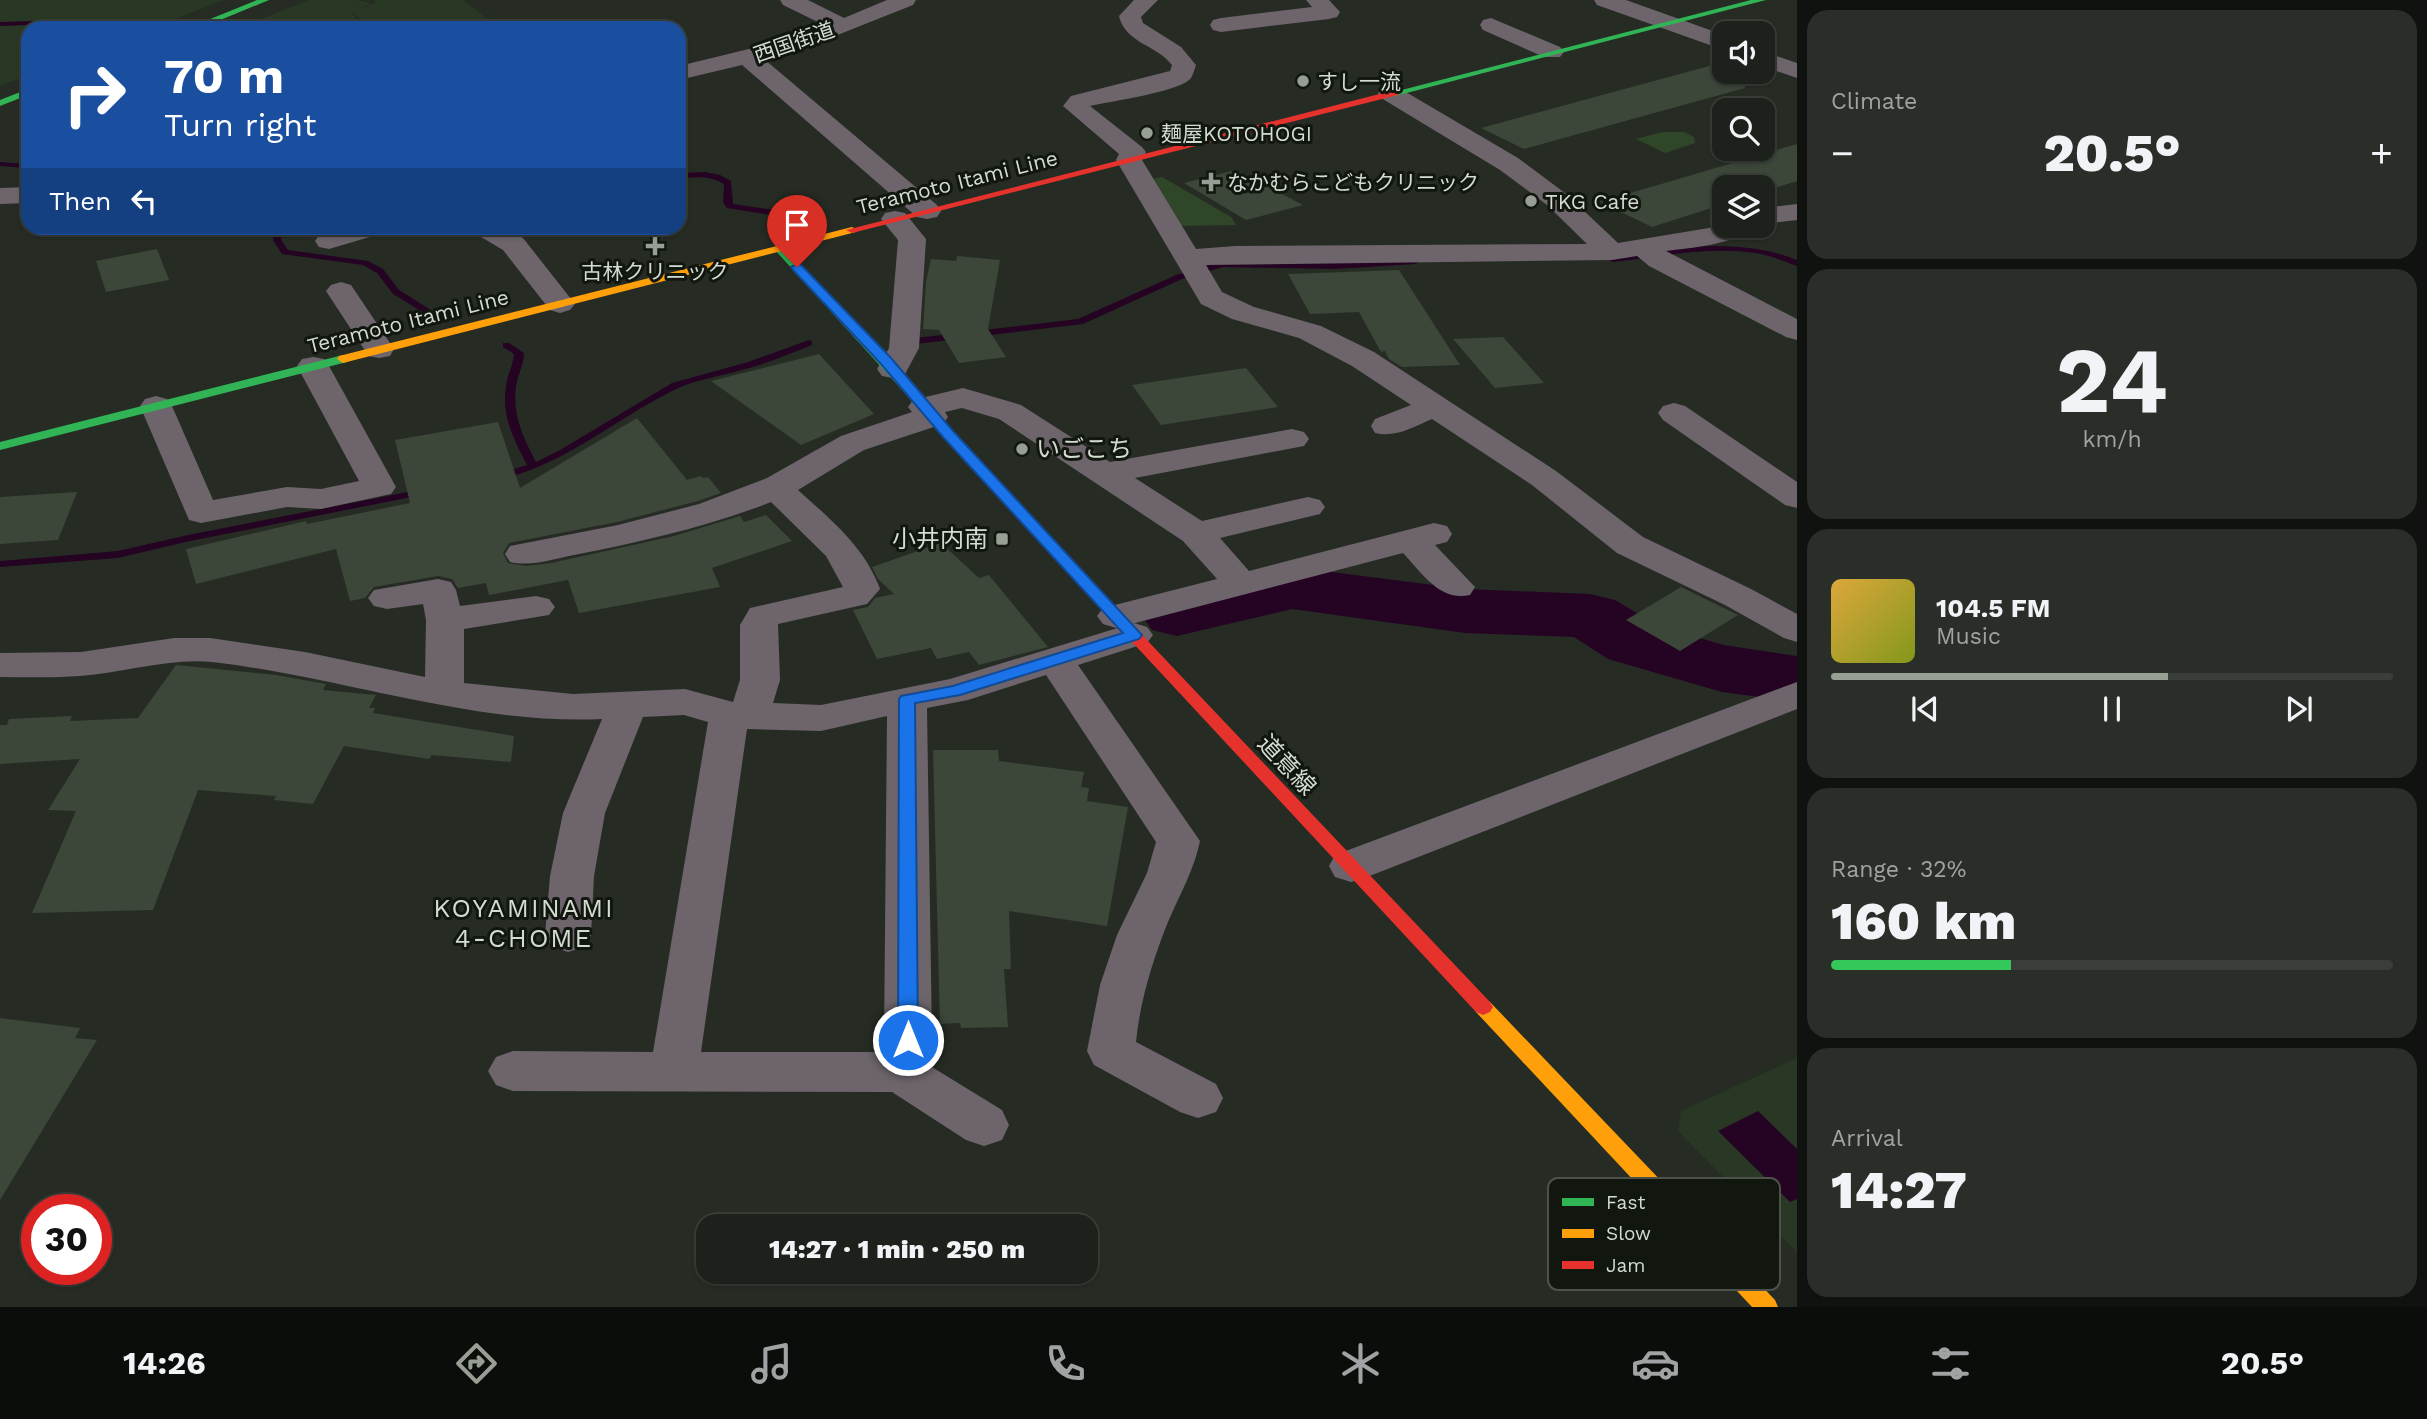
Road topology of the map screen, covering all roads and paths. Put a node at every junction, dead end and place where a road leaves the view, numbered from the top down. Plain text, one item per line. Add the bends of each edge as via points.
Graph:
1 (265, 0) edge
2 (792, 0) edge
3 (905, 0) edge
4 (1147, 0) edge
5 (1317, 0) edge
6 (1605, 0) edge
7 (1762, 0) edge
8 (211, 21) edge
9 (1670, 23) junction
10 (841, 25) junction
11 (1221, 25) dead end
12 (1492, 28) dead end
13 (1712, 39) edge
14 (1552, 52) junction
15 (748, 58) junction
16 (1775, 63) edge
17 (686, 71) edge
18 (1797, 71) edge
19 (1390, 93) junction
20 (21, 95) edge
21 (0, 103) edge
22 (1129, 160) junction
23 (21, 195) edge
24 (0, 196) edge
25 (927, 211) junction
26 (1797, 212) edge
27 (1775, 215) edge
28 (895, 219) junction
29 (348, 235) edge
30 (498, 235) edge
31 (1712, 236) edge
32 (329, 241) dead end
33 (779, 248) junction
34 (1644, 248) junction
35 (1612, 252) junction
36 (1186, 258) junction
37 (341, 291) dead end
38 (560, 304) junction
39 (1797, 331) edge
40 (379, 349) junction
41 (313, 366) junction
42 (893, 369) junction
43 (156, 406) junction
44 (1435, 406) junction
45 (928, 412) junction
46 (1674, 414) dead end
47 (1387, 426) dead end
48 (1270, 437) dead end
49 (0, 446) edge
50 (1106, 472) junction
51 (776, 488) junction
52 (1797, 498) edge
53 (1308, 507) dead end
54 (1196, 533) junction
55 (523, 554) dead end
56 (1239, 582) junction
57 (1457, 587) dead end
58 (387, 598) dead end
59 (536, 607) dead end
60 (445, 620) junction
61 (1125, 626) junction
62 (1797, 630) edge
63 (1055, 660) junction
64 (0, 665) edge
65 (444, 694) junction
66 (1797, 695) edge
67 (907, 699) junction
68 (628, 705) junction
69 (739, 715) junction
70 (1352, 866) junction
71 (568, 935) dead end
72 (513, 1071) dead end
73 (674, 1071) junction
74 (901, 1072) junction
75 (1198, 1098) dead end
76 (984, 1125) dead end
77 (1646, 1178) edge
78 (1751, 1290) edge
79 (1767, 1307) edge

1 - 8 main road
2 - 10 street
3 - 10 street, 西国街道
4 - 22 street via 1130,16 1131,24 1175,53 1184,65 1181,75 1074,106 1133,152
5 - 11 street via 1329,12
6 - 9 street
7 - 9 main road, Teramoto Itami Line
9 - 13 street
9 - 14 main road, Teramoto Itami Line
10 - 15 street, 西国街道
12 - 14 street
14 - 19 main road, Teramoto Itami Line
15 - 17 street, 西国街道
15 - 25 street
16 - 18 street
19 - 22 main road, Teramoto Itami Line
19 - 35 street via 1509,164
20 - 21 main road
22 - 25 main road, Teramoto Itami Line
22 - 36 street
23 - 24 street
25 - 28 main road, Teramoto Itami Line
26 - 27 street
28 - 33 main road, Teramoto Itami Line
28 - 42 street via 912,239 904,348
29 - 32 street
30 - 38 street via 513,244
31 - 34 street
33 - 38 main road, Teramoto Itami Line
33 - 42 main road, 道意線
34 - 35 street
34 - 39 street
35 - 36 street
36 - 44 street via 1210,298 1225,307 1310,332 1363,359
37 - 40 street
38 - 40 main road, Teramoto Itami Line
40 - 41 main road, Teramoto Itami Line
41 - 43 main road, Teramoto Itami Line
41 - 43 street via 379,487 201,513
42 - 45 main road, 道意線
43 - 49 main road, Teramoto Itami Line
44 - 47 street
44 - 62 street via 1544,478 1630,545
45 - 50 street via 962,398 1010,412
45 - 51 street via 827,455
45 - 61 main road, 道意線
46 - 52 street
48 - 50 street
50 - 54 street
51 - 55 street via 660,526
51 - 69 street via 846,557 862,589 854,596 763,616 759,625 760,680
53 - 54 street
54 - 56 street
56 - 57 street via 1336,548 1422,537
56 - 61 street
58 - 60 street via 438,590
59 - 60 street
60 - 65 street
61 - 63 street
61 - 70 main road, 道意線
63 - 67 street via 954,691
63 - 75 street via 1178,841 1173,867 1141,935 1112,1027 1111,1051
64 - 65 street via 81,664 174,650 210,650 305,664
65 - 68 street via 541,705
66 - 70 street
67 - 69 street via 821,718
67 - 74 street via 908,1040
68 - 69 street via 685,702
68 - 71 street via 584,813 572,876
69 - 73 street
70 - 77 main road, 道意線
72 - 73 street
73 - 74 street
74 - 76 street
78 - 79 main road, 道意線

